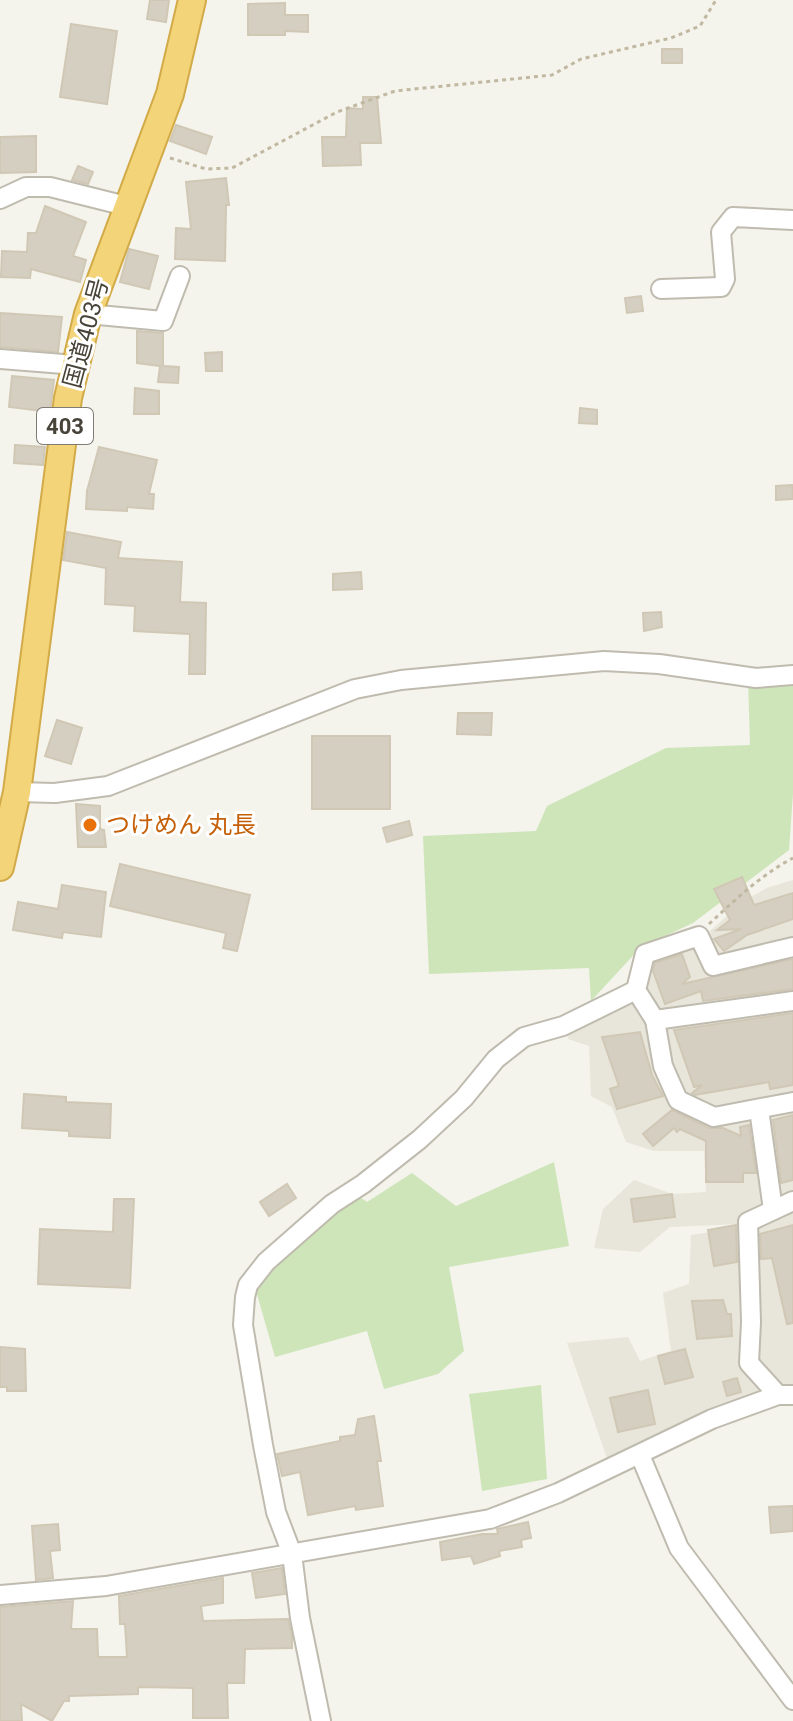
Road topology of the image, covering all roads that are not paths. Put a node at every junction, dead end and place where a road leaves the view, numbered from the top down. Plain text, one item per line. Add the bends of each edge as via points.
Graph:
1 (192, 0) edge
2 (0, 199) edge
3 (126, 206) junction
4 (793, 220) edge
5 (180, 276) dead end
6 (661, 289) dead end
7 (88, 314) junction
8 (0, 359) edge
9 (76, 365) junction
10 (793, 675) edge
11 (17, 792) junction
12 (3, 839) edge
13 (0, 867) edge
14 (793, 947) edge
15 (636, 990) junction
16 (793, 1001) edge
17 (655, 1020) junction
18 (793, 1102) edge
19 (759, 1109) junction
20 (793, 1201) edge
21 (773, 1210) junction
22 (786, 1395) edge
23 (640, 1455) junction
24 (292, 1554) junction
25 (0, 1595) edge
26 (793, 1700) edge
27 (321, 1721) edge

1 - 3 highway, 国道403号 / 403 via 170,94
2 - 3 street via 26,187 50,187
3 - 7 highway, 国道403号 / 403
4 - 6 street via 733,217 721,232 721,287
5 - 7 street via 163,321
7 - 9 highway, 国道403号 / 403
8 - 9 street
9 - 11 highway, 国道403号 / 403
10 - 11 street via 756,678 604,661 401,680 355,689 108,786
11 - 12 highway, 国道403号 / 403
12 - 13 highway, 国道403号 / 403
14 - 15 street via 713,966 699,936 645,954
15 - 17 street
15 - 24 street via 563,1026 524,1037 420,1139 332,1204 266,1262 248,1285 243,1325 276,1512
16 - 17 street
17 - 19 street via 663,1066 678,1100 714,1117
18 - 19 street
19 - 21 street
20 - 21 street
21 - 22 street via 748,1222 749,1363
22 - 23 street via 712,1419
23 - 24 street via 490,1519
23 - 26 street via 679,1548
24 - 25 street via 106,1586
24 - 27 street

